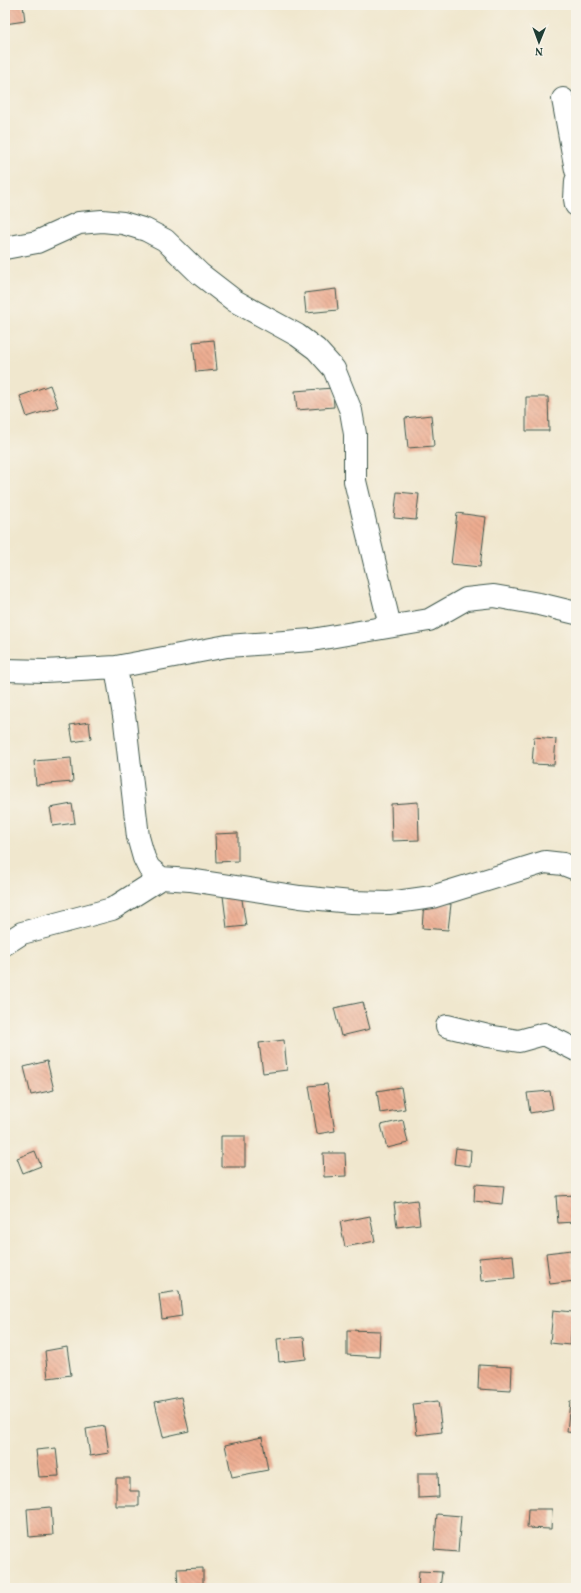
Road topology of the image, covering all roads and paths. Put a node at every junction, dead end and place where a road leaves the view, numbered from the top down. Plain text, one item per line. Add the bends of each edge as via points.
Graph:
1 (563, 99) dead end
2 (576, 170) edge
3 (576, 181) edge
4 (576, 205) edge
5 (5, 248) edge
6 (576, 613) edge
7 (390, 626) junction
8 (116, 667) junction
9 (5, 670) edge
10 (576, 869) edge
11 (161, 878) junction
12 (5, 944) edge
13 (447, 1026) dead end
14 (576, 1050) edge

1 - 2 street
3 - 4 street
5 - 7 street via 38,242 79,223 124,223 146,230 166,240 200,274 236,301 297,335 316,350 334,369 351,411 355,434 355,481
6 - 7 street via 494,596 466,599 429,620
7 - 8 street via 312,640 227,646
8 - 9 street via 45,671
8 - 11 street via 138,837 149,868
10 - 11 street via 563,864 545,862 432,897 389,903 300,897
11 - 12 street via 112,909 22,933
13 - 14 street via 519,1041 544,1034

